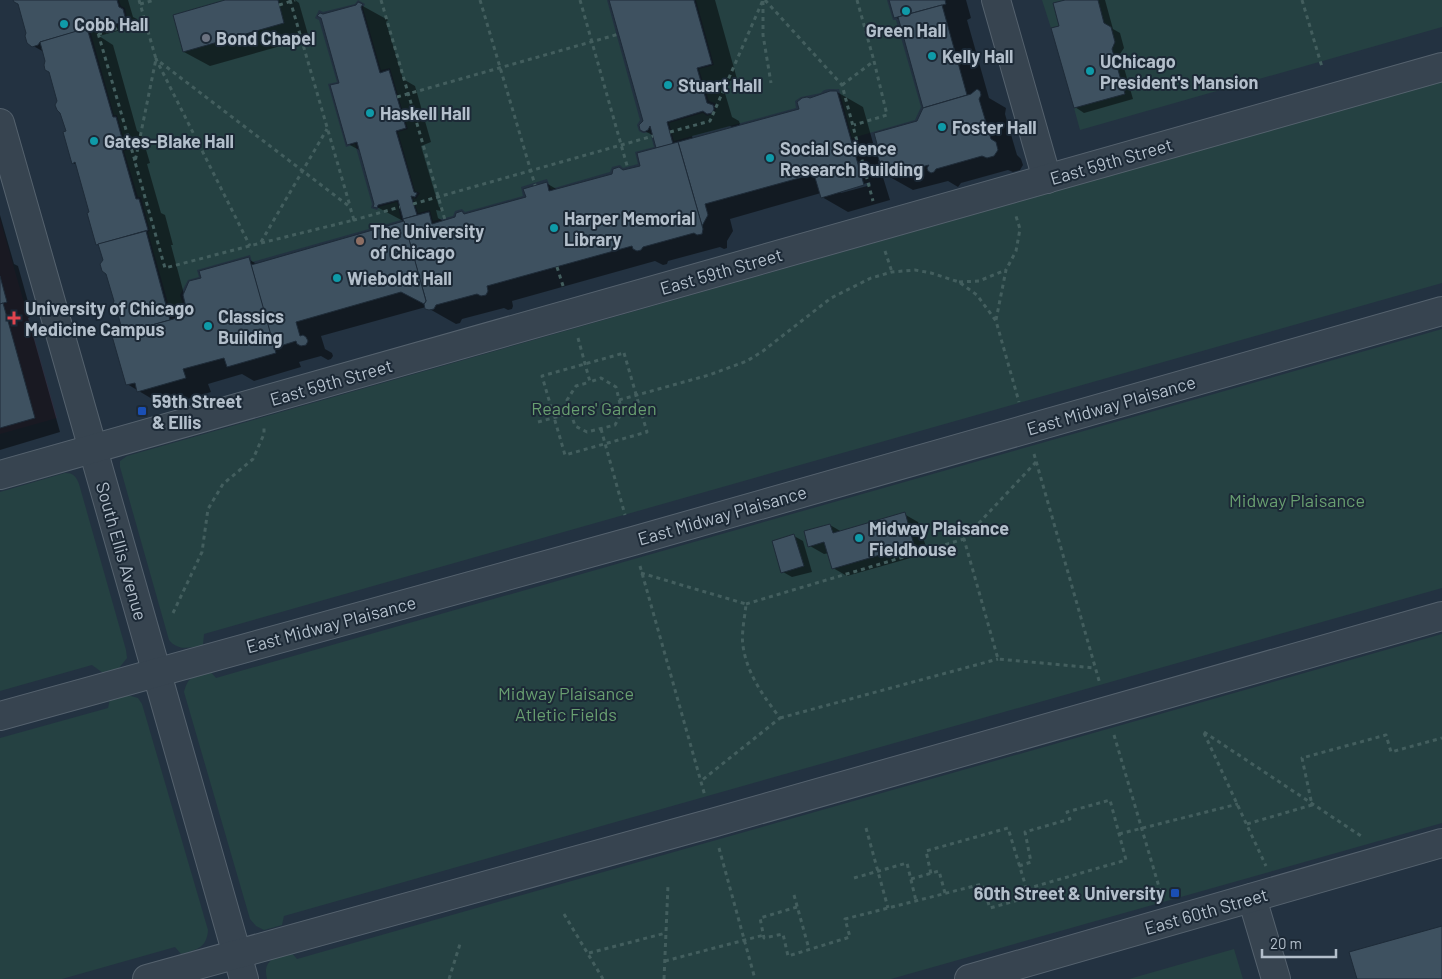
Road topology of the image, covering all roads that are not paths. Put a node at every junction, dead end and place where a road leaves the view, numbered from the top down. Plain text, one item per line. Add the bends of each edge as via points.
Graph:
1 (996, 0) edge
2 (1442, 67) edge
3 (0, 123) edge
4 (1047, 180) junction
5 (1442, 311) edge
6 (93, 449) junction
7 (0, 475) edge
8 (1442, 616) edge
9 (157, 672) junction
10 (0, 716) edge
11 (1442, 843) edge
12 (1252, 898) junction
13 (237, 953) junction
14 (147, 979) edge
15 (244, 979) edge
16 (969, 979) edge
17 (1276, 979) edge

1 - 4 street
2 - 4 street, East 59th Street
3 - 6 street, South Ellis Avenue
4 - 6 street, East 59th Street
5 - 9 street, East Midway Plaisance via 633,541
6 - 7 street, East 59th Street
6 - 9 street, South Ellis Avenue
8 - 13 street
9 - 10 street, East Midway Plaisance
9 - 13 street, South Ellis Avenue
11 - 12 street, East 60th Street
12 - 16 street, East 60th Street
12 - 17 street
13 - 14 street
13 - 15 street, South Ellis Avenue

